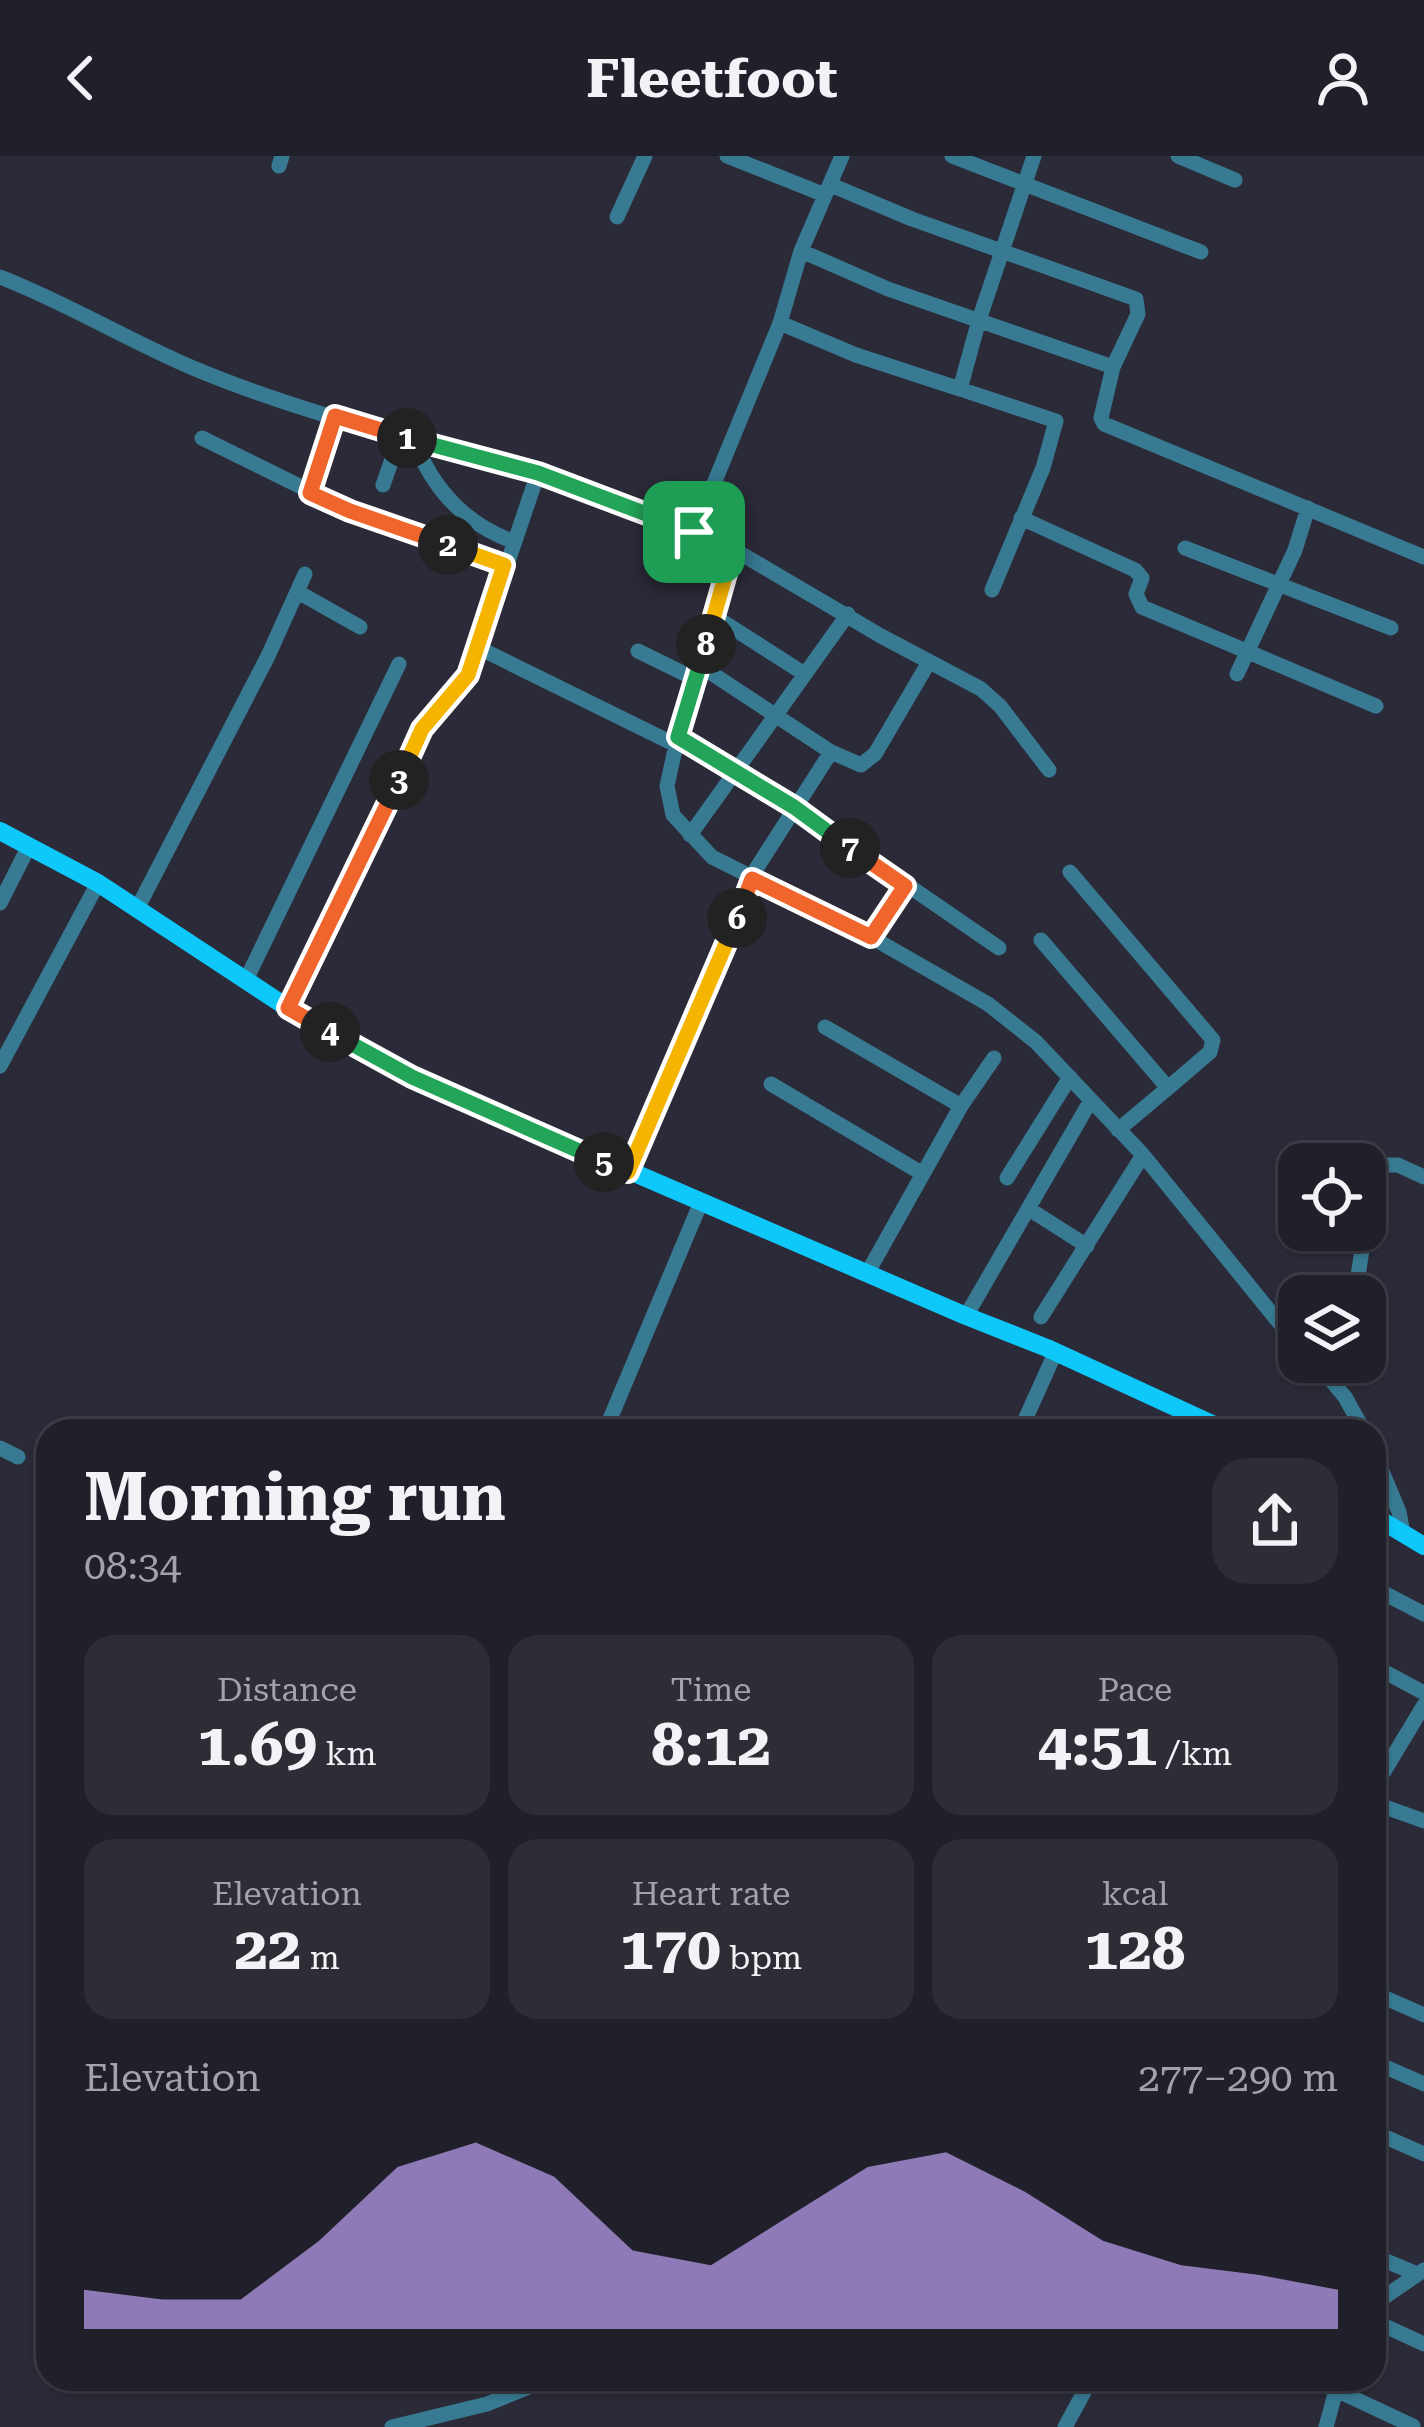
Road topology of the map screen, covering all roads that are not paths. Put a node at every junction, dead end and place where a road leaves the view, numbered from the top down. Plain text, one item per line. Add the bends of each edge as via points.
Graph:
1 (645, 156) edge
2 (728, 156) edge
3 (842, 156) edge
4 (952, 156) edge
5 (1034, 156) edge
6 (1178, 156) edge
7 (1235, 180) dead end
8 (1024, 182) junction
9 (828, 190) junction
10 (617, 218) dead end
11 (801, 251) junction
12 (1001, 253) junction
13 (1201, 253) dead end
14 (0, 277) edge
15 (979, 320) junction
16 (780, 323) junction
17 (1113, 368) junction
18 (960, 389) junction
19 (335, 416) junction
20 (202, 438) dead end
21 (407, 438) junction
22 (538, 473) junction
23 (383, 485) dead end
24 (310, 493) junction
25 (1308, 508) junction
26 (1021, 518) junction
27 (694, 532) junction
28 (512, 541) junction
29 (1185, 548) dead end
30 (733, 549) junction
31 (1424, 557) edge
32 (504, 565) junction
33 (305, 574) dead end
34 (1278, 584) junction
35 (992, 590) dead end
36 (298, 592) junction
37 (848, 614) junction
38 (714, 616) junction
39 (360, 627) dead end
40 (1391, 628) dead end
41 (479, 648) junction
42 (1249, 649) junction
43 (638, 651) dead end
44 (929, 662) junction
45 (399, 664) dead end
46 (697, 672) junction
47 (803, 673) junction
48 (1238, 674) dead end
49 (1376, 706) dead end
50 (774, 712) junction
51 (677, 741) junction
52 (831, 752) junction
53 (1048, 770) dead end
54 (736, 772) junction
55 (794, 807) junction
56 (0, 831) edge
57 (690, 835) junction
58 (29, 846) junction
59 (1070, 872) dead end
60 (752, 879) junction
61 (98, 883) junction
62 (905, 886) junction
63 (0, 903) edge
64 (138, 907) junction
65 (871, 937) junction
66 (1041, 940) dead end
67 (999, 948) dead end
68 (246, 980) junction
69 (288, 1008) junction
70 (826, 1027) dead end
71 (994, 1058) dead end
72 (0, 1066) edge
73 (1070, 1078) junction
74 (771, 1084) dead end
75 (1168, 1088) junction
76 (1090, 1100) junction
77 (961, 1106) junction
78 (1118, 1130) junction
79 (1143, 1155) junction
80 (1386, 1166) edge
81 (628, 1172) junction
82 (923, 1174) junction
83 (1424, 1177) edge
84 (1007, 1178) dead end
85 (701, 1202) junction
86 (1029, 1209) junction
87 (1087, 1246) junction
88 (868, 1272) junction
89 (966, 1316) junction
90 (1041, 1317) dead end
91 (1278, 1320) edge
92 (1056, 1351) junction
93 (1335, 1383) edge
94 (610, 1419) edge
95 (1025, 1419) edge
96 (1201, 1419) edge
97 (1357, 1419) edge
98 (0, 1448) edge
99 (18, 1457) dead end
100 (1386, 1481) edge
101 (1386, 1523) edge
102 (1403, 1533) junction
103 (1424, 1546) edge
104 (1386, 1594) edge
105 (1424, 1614) edge
106 (1386, 1672) edge
107 (1424, 1693) edge
108 (1424, 1705) edge
109 (1386, 1755) edge
110 (1391, 1757) junction
111 (1386, 1766) edge
112 (1386, 1807) edge
113 (1424, 1821) edge
114 (1386, 1998) edge
115 (1424, 2014) edge
116 (1386, 2067) edge
117 (1424, 2084) edge
118 (1386, 2137) edge
119 (1424, 2154) edge
120 (1386, 2260) edge
121 (1421, 2272) edge
122 (1386, 2296) edge
123 (1386, 2327) edge
124 (1424, 2344) edge
125 (519, 2391) edge
126 (1087, 2391) edge
127 (1336, 2391) edge
128 (1338, 2391) edge
129 (1384, 2421) edge
130 (1413, 2426) edge
131 (392, 2427) edge
132 (1065, 2427) edge
133 (1326, 2427) edge

1 - 10 street
2 - 9 street
3 - 9 street
4 - 8 street
5 - 8 street
6 - 7 street
8 - 12 street
8 - 13 street
9 - 11 street
9 - 12 street
11 - 15 street
11 - 16 street
12 - 15 street
12 - 17 street via 1136,299 1138,314
14 - 19 street via 192,367
15 - 17 street
15 - 18 street
16 - 18 street
16 - 27 street
17 - 25 street via 1103,424
18 - 26 street via 1056,422
19 - 21 street
19 - 24 street
20 - 24 street
21 - 22 street
21 - 23 street
21 - 28 street via 446,497
22 - 27 street
22 - 28 street
24 - 32 street
25 - 31 street
25 - 34 street
26 - 35 street
26 - 42 street via 1135,570 1142,607
27 - 30 street
28 - 32 street
29 - 34 street
30 - 37 street
30 - 38 street
32 - 41 street
33 - 36 street
34 - 40 street
34 - 42 street
36 - 39 street
36 - 64 street
37 - 44 street
37 - 47 street
38 - 46 street
38 - 47 street
41 - 51 street
41 - 69 street via 461,686 422,729
42 - 48 street
42 - 49 street
43 - 46 street
44 - 52 street via 875,754 861,765
44 - 53 street via 981,688
45 - 68 street
46 - 50 street
46 - 51 street
47 - 50 street
50 - 52 street
50 - 54 street
51 - 54 street
51 - 57 street via 670,804
52 - 55 street
54 - 55 street
54 - 57 street
55 - 60 street
55 - 62 street
56 - 58 main road
57 - 60 street
58 - 61 main road
58 - 63 street
59 - 75 street via 1213,1040 1210,1052
60 - 65 street
60 - 81 street
61 - 64 main road
61 - 72 street
62 - 65 street
62 - 67 street
64 - 68 main road
65 - 73 street via 988,1004
66 - 75 street
68 - 69 main road
69 - 81 main road via 412,1077
70 - 77 street
71 - 77 street
73 - 76 street
73 - 84 street
74 - 82 street
75 - 78 street
76 - 78 street
76 - 86 street
77 - 82 street
78 - 79 street
79 - 87 street
79 - 91 street
80 - 83 street
81 - 85 main road
82 - 88 street
85 - 88 main road
85 - 94 street
86 - 87 street
86 - 89 street
87 - 90 street
88 - 89 main road
89 - 92 main road
92 - 95 street
92 - 96 main road
93 - 97 street
98 - 99 street
100 - 102 street
101 - 102 main road
102 - 103 main road
104 - 105 street
106 - 107 street
108 - 110 street
109 - 110 street
110 - 111 street
112 - 113 street
114 - 115 street
116 - 117 street
118 - 119 street
120 - 121 street
121 - 122 street
123 - 124 street
125 - 131 street
126 - 132 street
127 - 133 street
128 - 129 street
129 - 130 street

